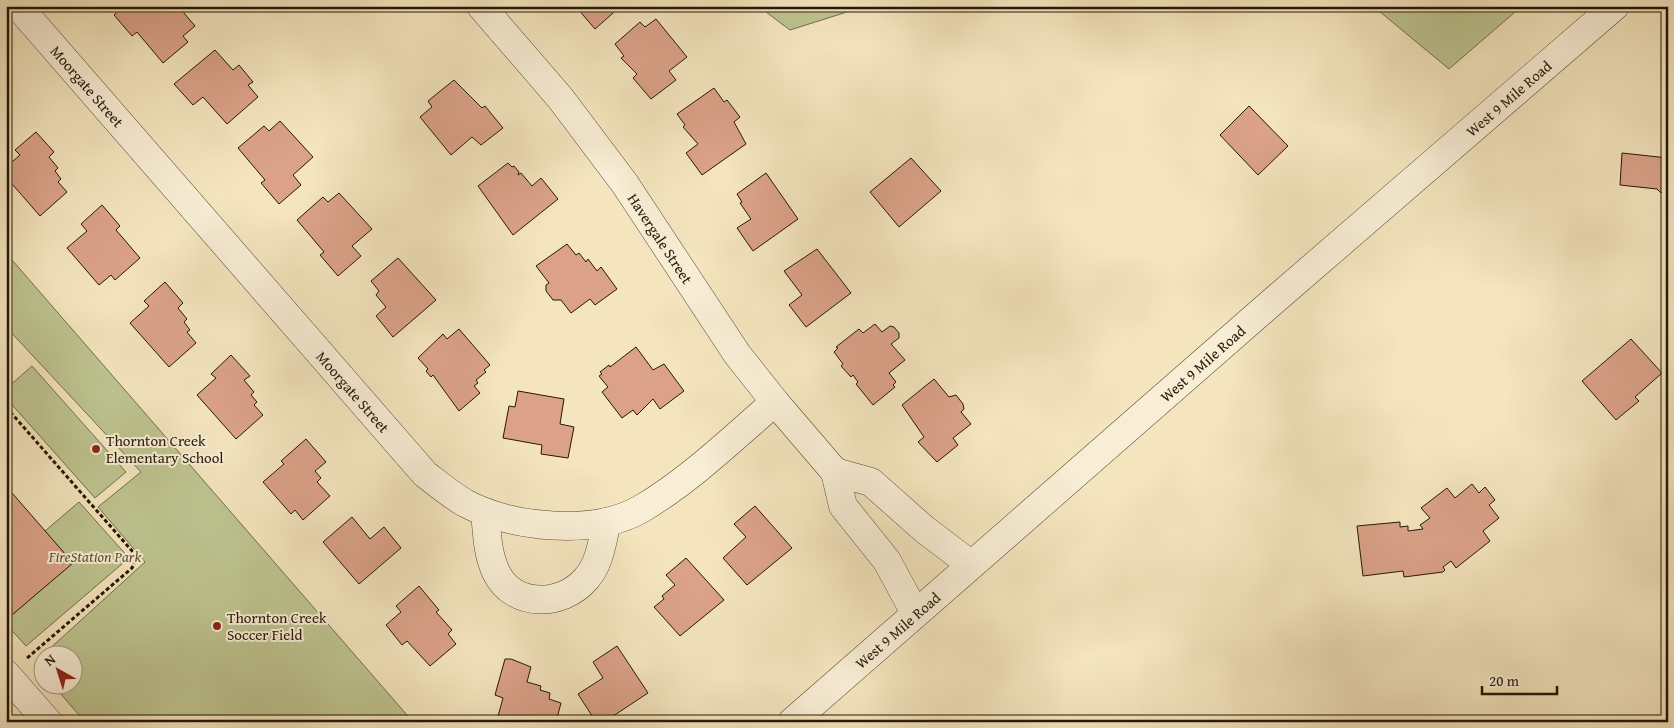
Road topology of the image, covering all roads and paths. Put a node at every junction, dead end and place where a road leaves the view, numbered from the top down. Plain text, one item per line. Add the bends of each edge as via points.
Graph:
1 (18, 6) edge
2 (481, 6) edge
3 (1615, 6) edge
4 (775, 402) junction
5 (6, 407) edge
6 (835, 472) junction
7 (485, 512) junction
8 (607, 522) junction
9 (970, 564) junction
10 (915, 613) junction
11 (6, 643) edge
12 (16, 664) edge
13 (48, 722) edge
14 (792, 722) edge

1 - 7 street, Moorgate Street via 425,474 464,502
2 - 4 street, Havergale Street via 560,99 625,184 738,354
3 - 9 street, West 9 Mile Road
4 - 6 street, Havergale Street
4 - 8 street, Moorgate Street via 680,483 640,510
5 - 12 path via 133,552 136,560 132,568
6 - 9 street via 871,482
6 - 10 street, Havergale Street via 843,506 887,561
7 - 8 street, Moorgate Street via 548,526
7 - 8 street via 489,551 497,574 511,590 530,600 547,601 566,594 586,580 599,558
9 - 10 street, West 9 Mile Road
10 - 14 street, West 9 Mile Road
11 - 12 path
12 - 13 street

